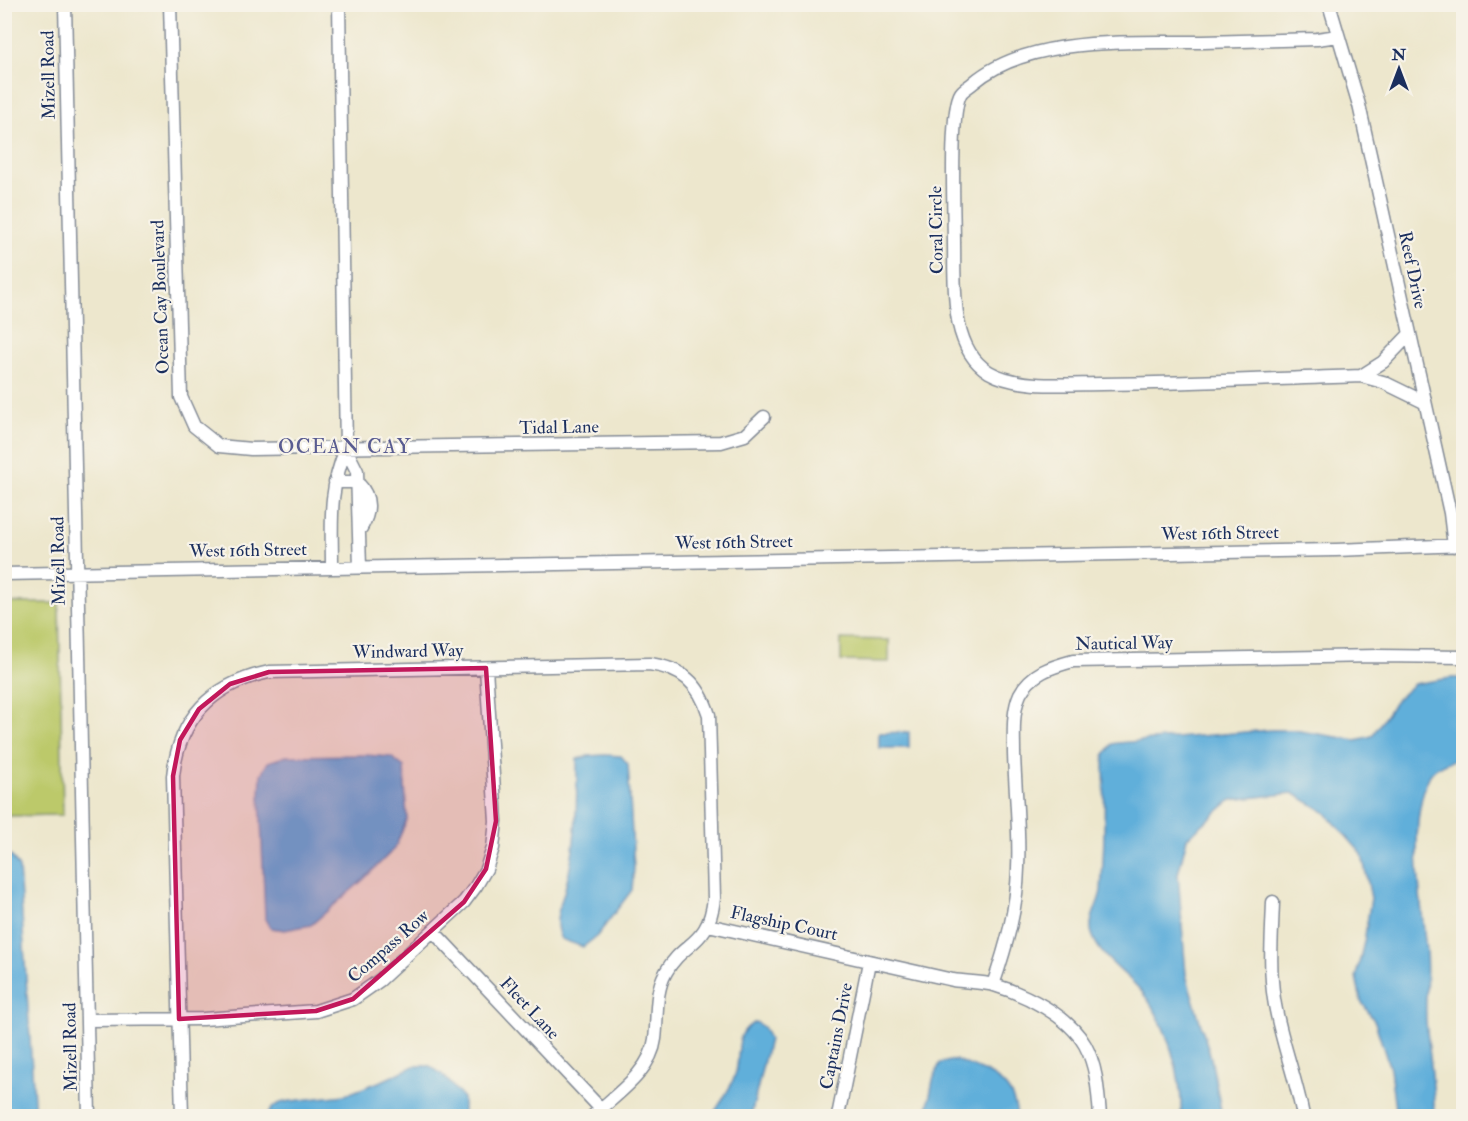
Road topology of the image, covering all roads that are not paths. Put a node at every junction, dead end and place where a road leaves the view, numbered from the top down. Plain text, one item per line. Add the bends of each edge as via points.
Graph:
1 (65, 4) edge
2 (170, 4) edge
3 (339, 4) edge
4 (1329, 4) edge
5 (1338, 36) junction
6 (1409, 334) junction
7 (1361, 376) junction
8 (1424, 402) junction
9 (764, 417) dead end
10 (346, 449) junction
11 (335, 482) junction
12 (357, 482) junction
13 (1459, 546) edge
14 (332, 567) junction
15 (360, 567) junction
16 (76, 572) junction
17 (4, 574) edge
18 (1464, 657) edge
19 (486, 668) junction
20 (1273, 902) dead end
21 (708, 925) junction
22 (433, 931) junction
23 (869, 962) junction
24 (993, 985) junction
25 (179, 1019) junction
26 (87, 1020) junction
27 (597, 1113) edge
28 (89, 1116) edge
29 (182, 1116) edge
30 (838, 1116) edge
31 (1100, 1116) edge
32 (1303, 1116) edge

1 - 16 street, Mizell Road
2 - 10 street, Ocean Cay Boulevard via 181,397 194,426 219,446
3 - 10 street
4 - 5 street, Reef Drive
5 - 6 street, Reef Drive via 1359,105
5 - 7 street, Coral Circle via 1103,43 1028,55 985,73 960,94 954,125 955,306 962,336 974,358 990,372 1028,383
6 - 7 street via 1383,362
6 - 8 street, Reef Drive
7 - 8 street, Coral Circle
8 - 13 street, Reef Drive
9 - 10 street, Tidal Lane via 745,435 721,442
10 - 11 street
10 - 12 street via 357,471
11 - 12 street
11 - 14 street
12 - 15 street
13 - 15 street, West 16th Street
14 - 15 street, West 16th Street
14 - 16 street, West 16th Street
16 - 17 street, West 16th Street
16 - 26 street, Mizell Road
18 - 24 street, Nautical Way via 1073,661 1047,668 1031,679 1015,710 1018,868 1013,915
19 - 21 street, Windward Way via 649,664 676,671 697,688 709,715 714,898
19 - 22 street, Compass Row via 496,821 493,848 476,886
19 - 25 street, Windward Way via 269,672 230,684 199,709 180,740 173,776
20 - 32 street via 1274,1000
21 - 23 street, Flagship Court
21 - 27 street, Flagship Court via 666,972 657,999 655,1041 644,1066
22 - 25 street, Compass Row via 372,987 335,1006 316,1011
22 - 27 street, Fleet Lane
23 - 24 street, Flagship Court
23 - 30 street, Captains Drive
24 - 31 street, Flagship Court via 1046,1008 1085,1044 1095,1070
25 - 26 street, Compass Row
25 - 29 street
26 - 28 street, Mizell Road

